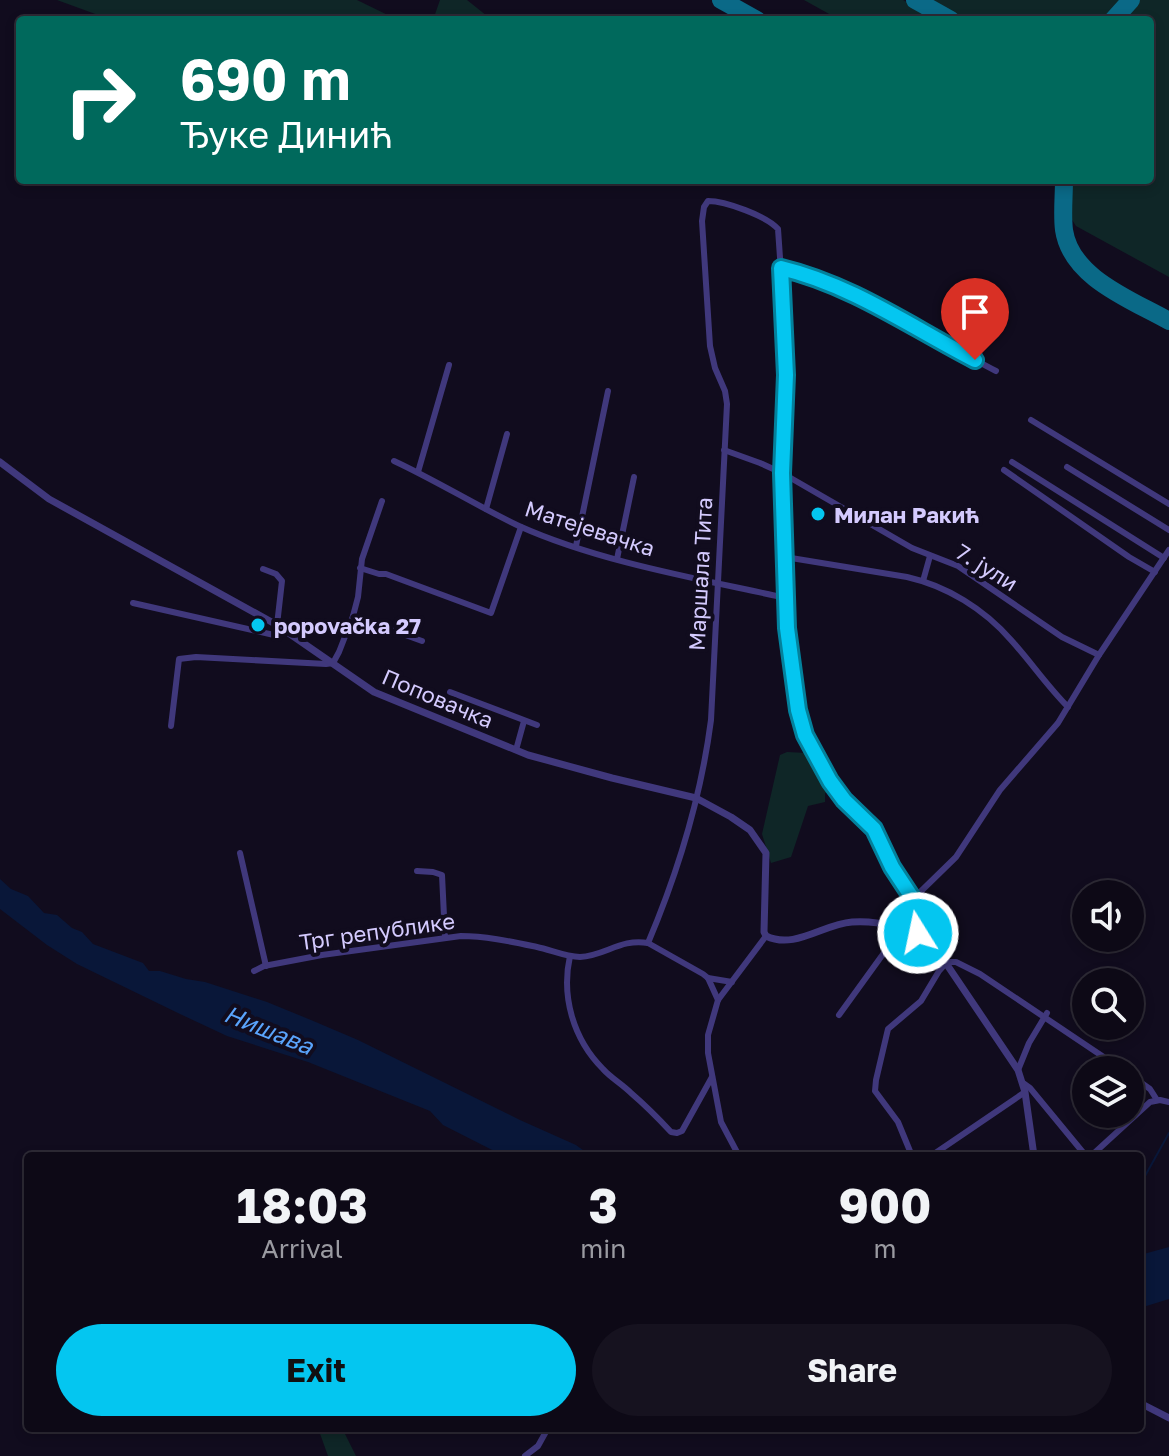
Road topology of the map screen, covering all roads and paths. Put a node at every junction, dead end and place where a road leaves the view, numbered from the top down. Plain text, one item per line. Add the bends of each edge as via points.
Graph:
1 (781, 268) junction
2 (449, 365) dead end
3 (996, 371) dead end
4 (608, 391) dead end
5 (1031, 420) dead end
6 (507, 434) dead end
7 (724, 450) junction
8 (394, 461) dead end
9 (0, 462) edge
10 (1012, 462) dead end
11 (1067, 467) dead end
12 (1004, 470) dead end
13 (418, 472) junction
14 (782, 473) junction
15 (634, 477) dead end
16 (382, 501) dead end
17 (1169, 504) edge
18 (486, 509) junction
19 (521, 527) junction
20 (1169, 530) edge
21 (576, 546) junction
22 (1169, 550) edge
23 (930, 556) junction
24 (785, 557) junction
25 (1164, 558) junction
26 (617, 559) junction
27 (360, 568) junction
28 (263, 569) dead end
29 (1155, 572) junction
30 (923, 581) junction
31 (717, 583) junction
32 (786, 598) junction
33 (133, 603) dead end
34 (353, 616) junction
35 (280, 627) junction
36 (422, 641) dead end
37 (1099, 655) junction
38 (333, 663) junction
39 (450, 692) dead end
40 (1068, 707) junction
41 (524, 721) junction
42 (537, 725) dead end
43 (171, 726) dead end
44 (516, 750) junction
45 (696, 798) junction
46 (240, 853) dead end
47 (417, 871) dead end
48 (909, 915) junction
49 (924, 925) junction
50 (915, 934) junction
51 (766, 936) junction
52 (445, 937) junction
53 (931, 941) junction
54 (648, 943) junction
55 (570, 956) junction
56 (947, 962) junction
57 (266, 966) junction
58 (254, 971) dead end
59 (708, 978) junction
60 (732, 982) junction
61 (718, 1000) junction
62 (839, 1015) dead end
63 (1045, 1015) junction
64 (1103, 1056) edge
65 (1018, 1070) junction
66 (712, 1077) junction
67 (1023, 1083) junction
68 (1144, 1085) edge
69 (1025, 1092) junction
70 (1157, 1100) junction
71 (1169, 1102) edge
72 (737, 1152) edge
73 (910, 1152) edge
74 (937, 1152) edge
75 (1033, 1152) edge
76 (1085, 1152) edge
77 (1093, 1152) edge
78 (1144, 1405) edge
79 (1169, 1418) edge
80 (546, 1432) edge
81 (525, 1456) edge

1 - 3 street via 853,294
1 - 7 street, Маршала Тита via 775,224 708,201 702,214 710,346 727,404
1 - 14 street via 786,375
2 - 13 street
4 - 21 street
5 - 17 street
6 - 18 street
7 - 14 street, 7. јули
7 - 31 street, Маршала Тита
8 - 13 street, Матејевачка
9 - 35 street, Поповачка via 49,499
10 - 25 street
11 - 20 street
12 - 29 street
13 - 18 street, Матејевачка
14 - 23 street, 7. јули
14 - 24 street
15 - 26 street
16 - 27 street
18 - 19 street, Матејевачка
19 - 21 street, Матејевачка
19 - 27 street via 491,613
21 - 26 street, Матејевачка
22 - 25 street
23 - 30 street
23 - 37 street, 7. јули via 958,566 1062,637
24 - 30 street
24 - 32 street
25 - 29 street
26 - 31 street, Матејевачка
27 - 34 street
28 - 35 street via 282,581
29 - 37 street
30 - 40 street via 962,599 1000,628
31 - 32 street, Матејевачка
31 - 45 street, Маршала Тита via 711,720
32 - 48 street via 794,686 805,735 837,792 874,829
33 - 35 street via 274,635
34 - 36 street
34 - 38 street
35 - 38 street, Поповачка
37 - 40 street
38 - 43 street via 179,659
38 - 44 street, Поповачка via 374,692
39 - 41 street
40 - 48 street
41 - 42 street
41 - 44 street
44 - 45 street, Поповачка
45 - 51 street, Поповачка via 741,823 765,850
45 - 54 street, Маршала Тита
46 - 57 street
47 - 52 street via 442,875
48 - 49 street via 923,918
48 - 50 street via 908,933
48 - 51 street via 890,924 853,922 793,939
48 - 62 street
49 - 50 street
49 - 53 street
50 - 53 street
51 - 60 street
52 - 55 street, Трг републике via 484,937
52 - 57 street, Трг републике
53 - 56 street
54 - 55 street, Трг републике via 629,942
54 - 59 street
55 - 66 street via 566,983 574,1027 604,1070 671,1132 682,1131
56 - 63 street via 969,967
56 - 65 street
56 - 73 street via 921,1001 888,1029 876,1080 875,1091 898,1122
57 - 58 street, Трг републике
59 - 60 street
59 - 61 street
60 - 61 street
61 - 66 street via 708,1035
63 - 64 street
63 - 65 street
65 - 67 street
66 - 72 street via 721,1122
67 - 69 street
67 - 76 street
68 - 70 street
69 - 74 street
69 - 75 street
70 - 71 street
70 - 77 street
78 - 79 street
80 - 81 street

